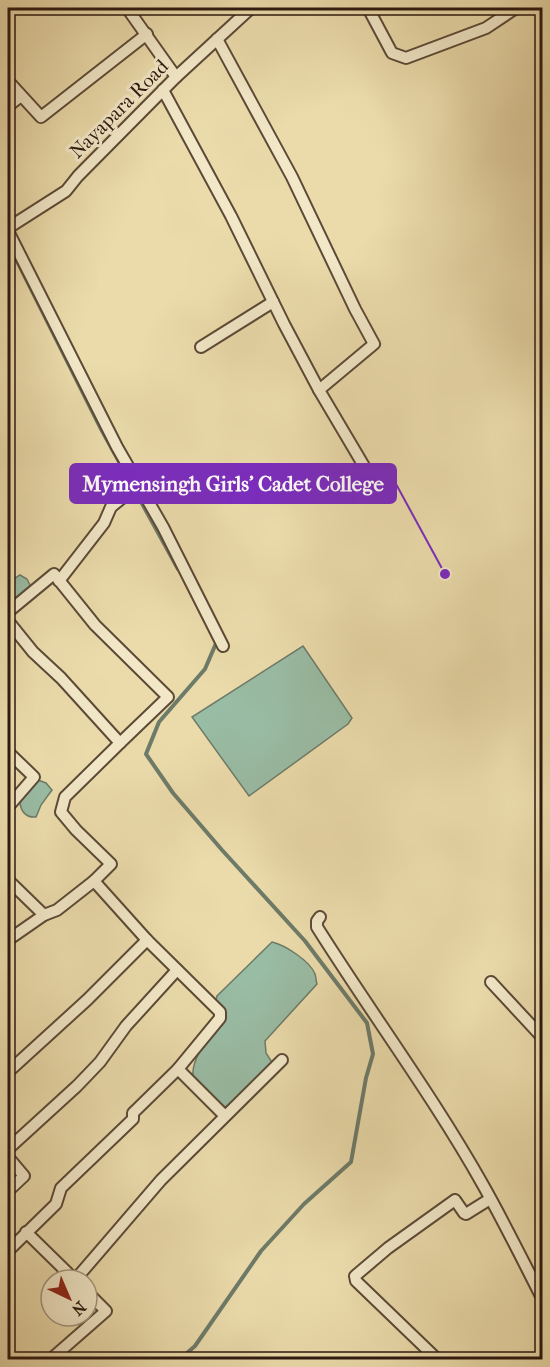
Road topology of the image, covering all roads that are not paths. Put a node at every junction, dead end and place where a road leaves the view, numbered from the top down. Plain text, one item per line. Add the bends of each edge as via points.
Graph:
1 (127, 8) edge
2 (251, 8) edge
3 (368, 8) edge
4 (516, 8) edge
5 (147, 34) junction
6 (217, 39) junction
7 (176, 76) junction
8 (8, 81) edge
9 (163, 90) junction
10 (21, 96) junction
11 (8, 106) edge
12 (8, 229) edge
13 (273, 302) junction
14 (201, 347) dead end
15 (319, 390) junction
16 (374, 483) dead end
17 (138, 485) junction
18 (59, 581) junction
19 (8, 612) edge
20 (9, 628) edge
21 (222, 646) dead end
22 (120, 743) junction
23 (8, 752) edge
24 (8, 807) edge
25 (8, 880) edge
26 (94, 881) junction
27 (44, 915) junction
28 (321, 917) dead end
29 (8, 940) edge
30 (147, 940) junction
31 (177, 970) junction
32 (491, 982) dead end
33 (543, 1037) edge
34 (282, 1060) dead end
35 (178, 1069) junction
36 (8, 1072) edge
37 (225, 1116) junction
38 (8, 1149) edge
39 (8, 1157) edge
40 (8, 1191) edge
41 (490, 1199) junction
42 (26, 1232) junction
43 (8, 1251) edge
44 (63, 1268) edge
45 (85, 1268) edge
46 (543, 1299) edge
47 (99, 1304) edge
48 (99, 1317) edge
49 (86, 1328) edge
50 (50, 1359) edge
51 (438, 1359) edge

1 - 5 street
2 - 6 street, Nayapara Road
3 - 4 street via 392,53 406,58 486,28
5 - 7 street
5 - 10 street via 41,117
6 - 7 street, Nayapara Road
6 - 15 street via 292,177 374,344
7 - 9 street, Nayapara Road
8 - 10 street
9 - 12 street, Nayapara Road via 66,190
9 - 13 street
10 - 11 street
12 - 17 street
13 - 14 street
13 - 15 street
15 - 16 street
17 - 18 street via 111,507 104,523
17 - 21 street
18 - 19 street via 54,574
18 - 22 street via 95,625 168,698
20 - 22 street
22 - 26 street via 65,797 61,812 111,864
23 - 24 street via 34,777
25 - 27 street
26 - 27 street via 57,910
26 - 30 street
27 - 29 street
28 - 41 street via 317,927
30 - 31 street
30 - 36 street
31 - 35 street via 220,1012 220,1018
31 - 38 street via 126,1026 100,1062
32 - 33 street
34 - 37 street
35 - 37 street
35 - 42 street via 61,1188 56,1203
37 - 45 street via 162,1180
39 - 40 street via 24,1176
41 - 46 street
41 - 51 street via 466,1214 455,1200 355,1276
42 - 43 street
42 - 44 street
47 - 48 street via 106,1311
49 - 50 street

